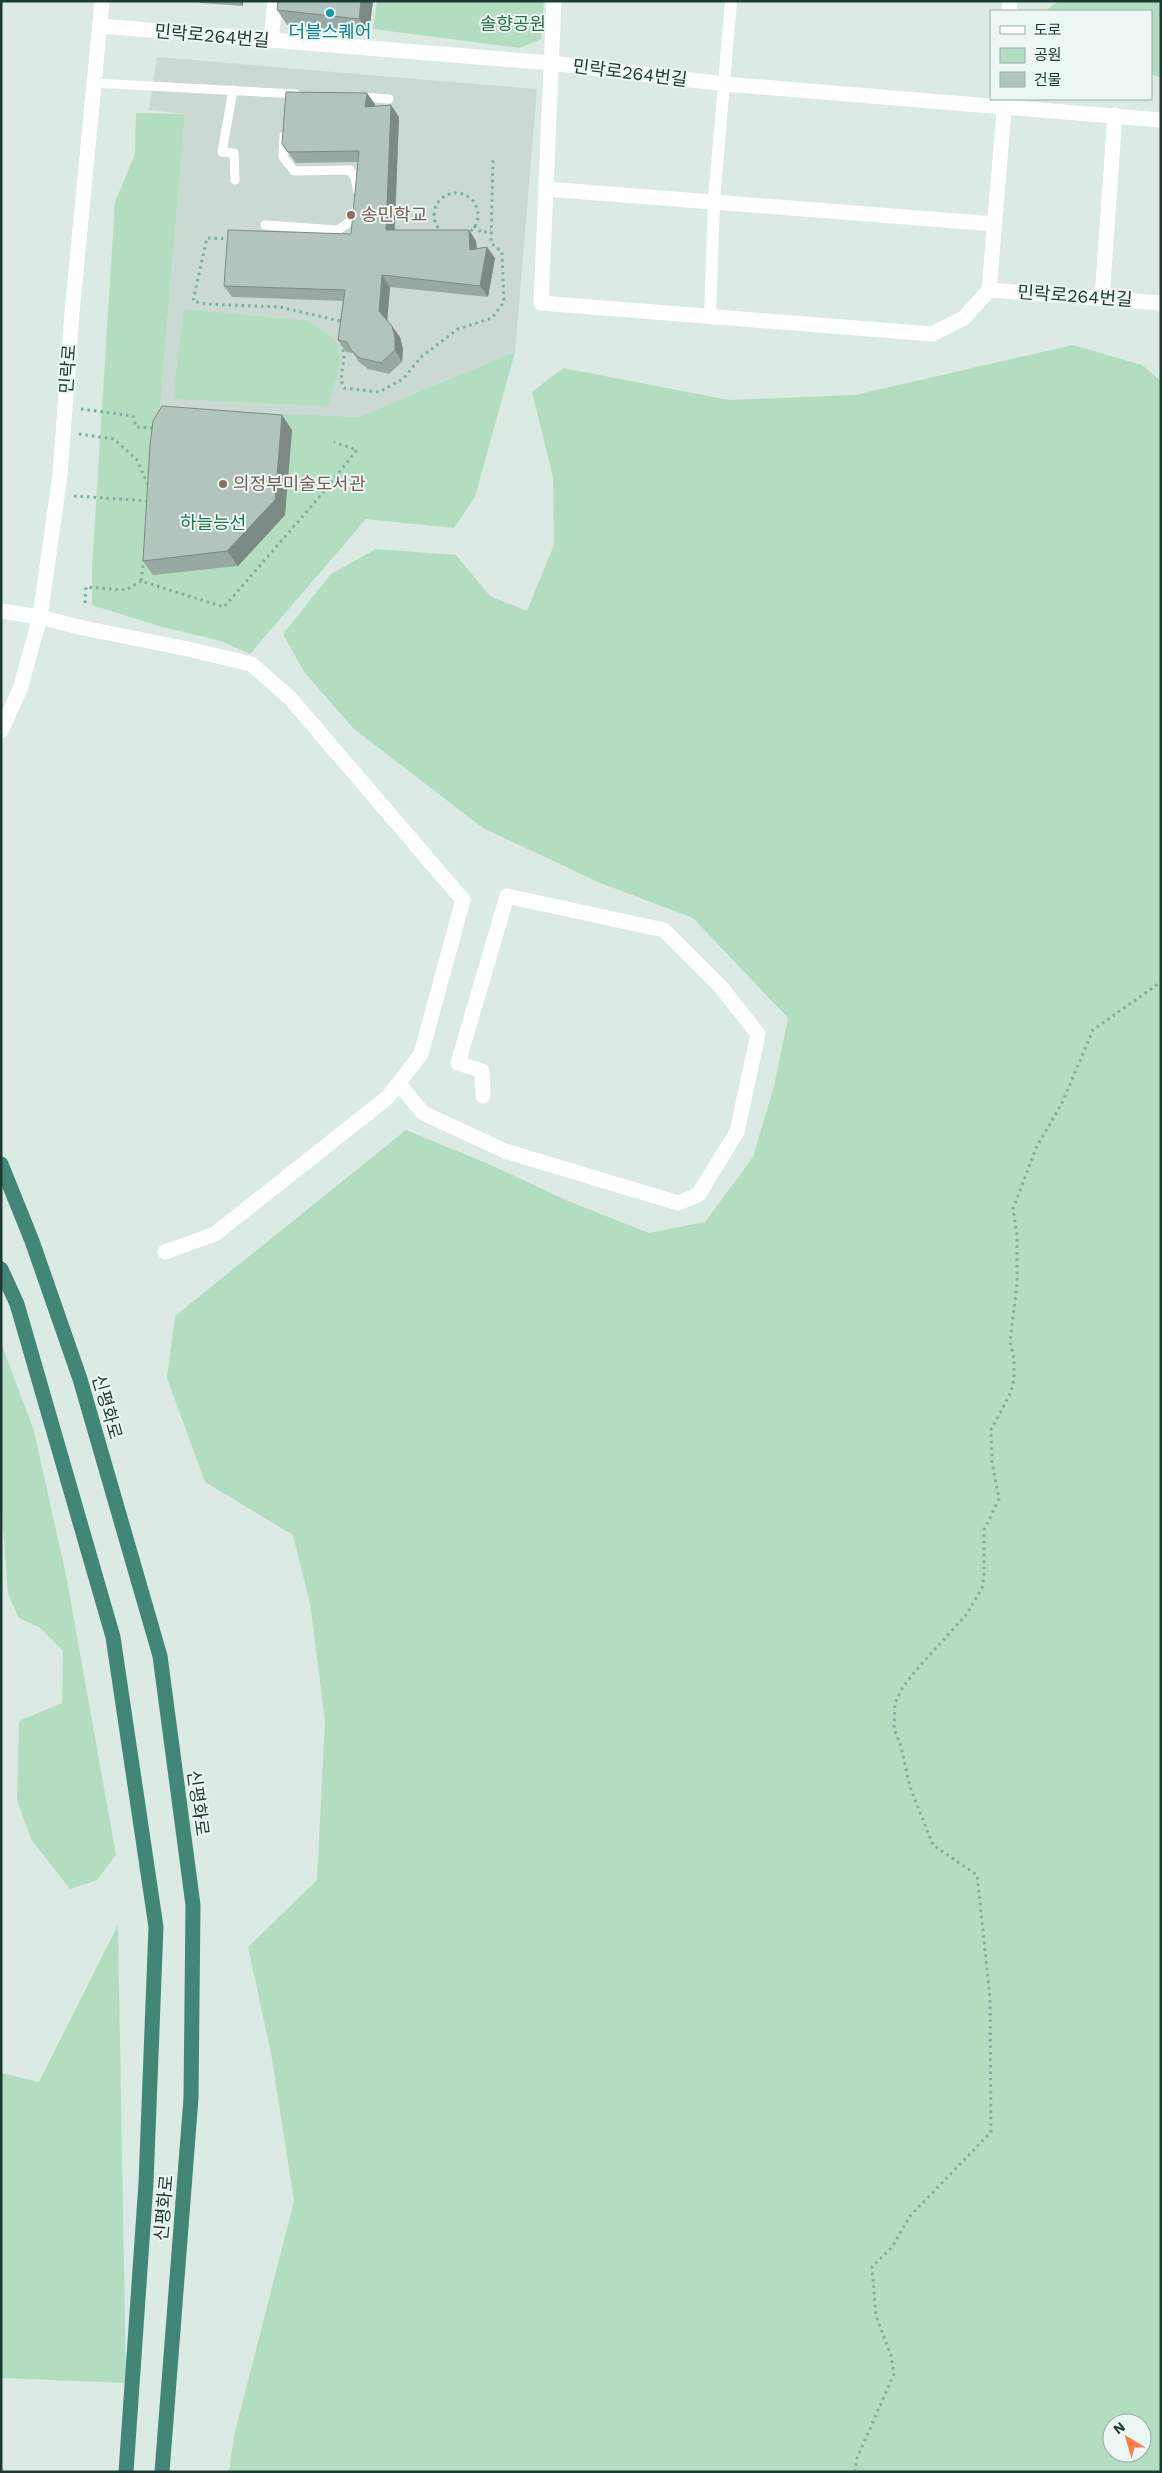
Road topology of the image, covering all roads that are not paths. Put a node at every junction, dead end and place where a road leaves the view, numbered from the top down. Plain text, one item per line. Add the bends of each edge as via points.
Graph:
1 (102, 1) edge
2 (275, 1) edge
3 (554, 1) edge
4 (730, 1) edge
5 (100, 26) junction
6 (271, 41) junction
7 (551, 63) junction
8 (94, 83) junction
9 (725, 84) junction
10 (233, 90) junction
11 (305, 94) edge
12 (352, 97) edge
13 (389, 99) dead end
14 (1005, 102) edge
15 (1115, 115) junction
16 (1161, 120) edge
17 (284, 130) edge
18 (235, 180) dead end
19 (546, 188) junction
20 (714, 201) junction
21 (995, 224) junction
22 (265, 225) dead end
23 (990, 290) junction
24 (1102, 298) junction
25 (1161, 303) edge
26 (710, 317) junction
27 (1, 611) edge
28 (40, 617) junction
29 (1, 731) edge
30 (399, 1084) junction
31 (483, 1096) dead end
32 (1, 1164) edge
33 (165, 1252) dead end
34 (1, 1269) edge
35 (126, 2472) edge
36 (162, 2472) edge

1 - 5 street, 민락로
2 - 6 street
3 - 7 street
4 - 9 street
5 - 6 street, 민락로264번길
5 - 8 street, 민락로
6 - 7 street, 민락로264번길
7 - 9 street, 민락로264번길
7 - 19 street
8 - 10 lane
8 - 28 street, 민락로 via 58,495
9 - 14 street, 민락로264번길
9 - 20 street
10 - 11 lane via 286,98
10 - 18 lane via 222,152 234,153
12 - 13 lane
14 - 15 street, 민락로264번길
14 - 21 street
15 - 16 street, 민락로264번길
15 - 24 street
17 - 22 lane via 283,157 294,171 350,170 359,196 355,218 338,230
19 - 20 street
19 - 26 street via 541,303
20 - 21 street
20 - 26 street
21 - 23 street
23 - 24 street, 민락로264번길
23 - 26 street via 964,318 932,334
24 - 25 street, 민락로264번길
27 - 28 street
28 - 29 street, 민락로 via 20,689
28 - 30 street via 252,664 290,698 463,900 421,1054
30 - 31 street via 424,1112 506,1151 678,1203 698,1194 737,1132 758,1034 721,987 664,930 508,896 458,1063 482,1071
30 - 33 street via 388,1097 215,1234
32 - 36 highway, 신평화로 via 32,1241 80,1379 160,1656 193,1905 192,2098
34 - 35 highway, 신평화로 via 17,1304 113,1637 156,1927 146,2183

